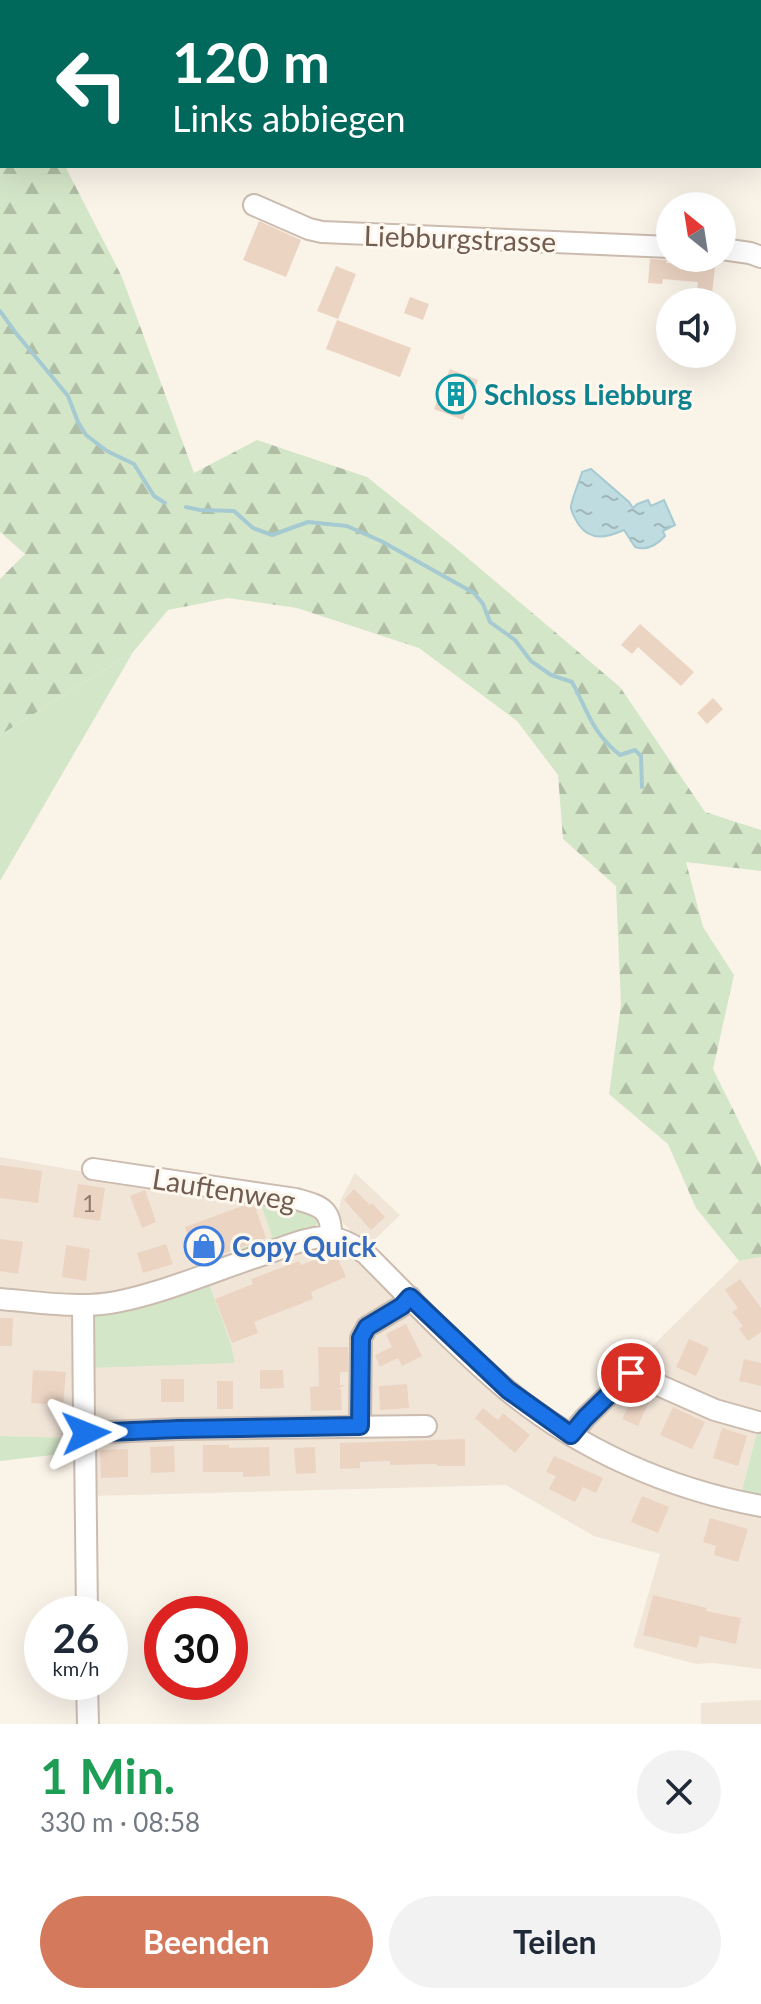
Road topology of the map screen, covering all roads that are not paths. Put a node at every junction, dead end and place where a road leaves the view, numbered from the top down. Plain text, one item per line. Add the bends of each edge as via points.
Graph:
1 (254, 205) dead end
2 (656, 246) edge
3 (736, 251) edge
4 (761, 257) edge
5 (93, 1169) dead end
6 (331, 1237) junction
7 (410, 1297) junction
8 (0, 1299) edge
9 (83, 1305) junction
10 (758, 1422) dead end
11 (360, 1426) junction
12 (426, 1426) dead end
13 (564, 1430) junction
14 (86, 1433) junction
15 (761, 1506) edge
16 (87, 1596) edge
17 (87, 1700) edge
18 (88, 1724) edge

1 - 2 street, Liebburgstrasse via 322,232
3 - 4 street
5 - 6 street, Lauftenweg via 315,1204 327,1213
6 - 7 street via 366,1254
6 - 9 street via 287,1246 120,1302
7 - 11 street via 363,1332
7 - 13 street via 508,1390
8 - 9 street
9 - 14 street
10 - 13 street via 715,1410 631,1373 585,1418
11 - 12 street
11 - 14 street
13 - 15 street via 652,1475
14 - 16 street
17 - 18 street

